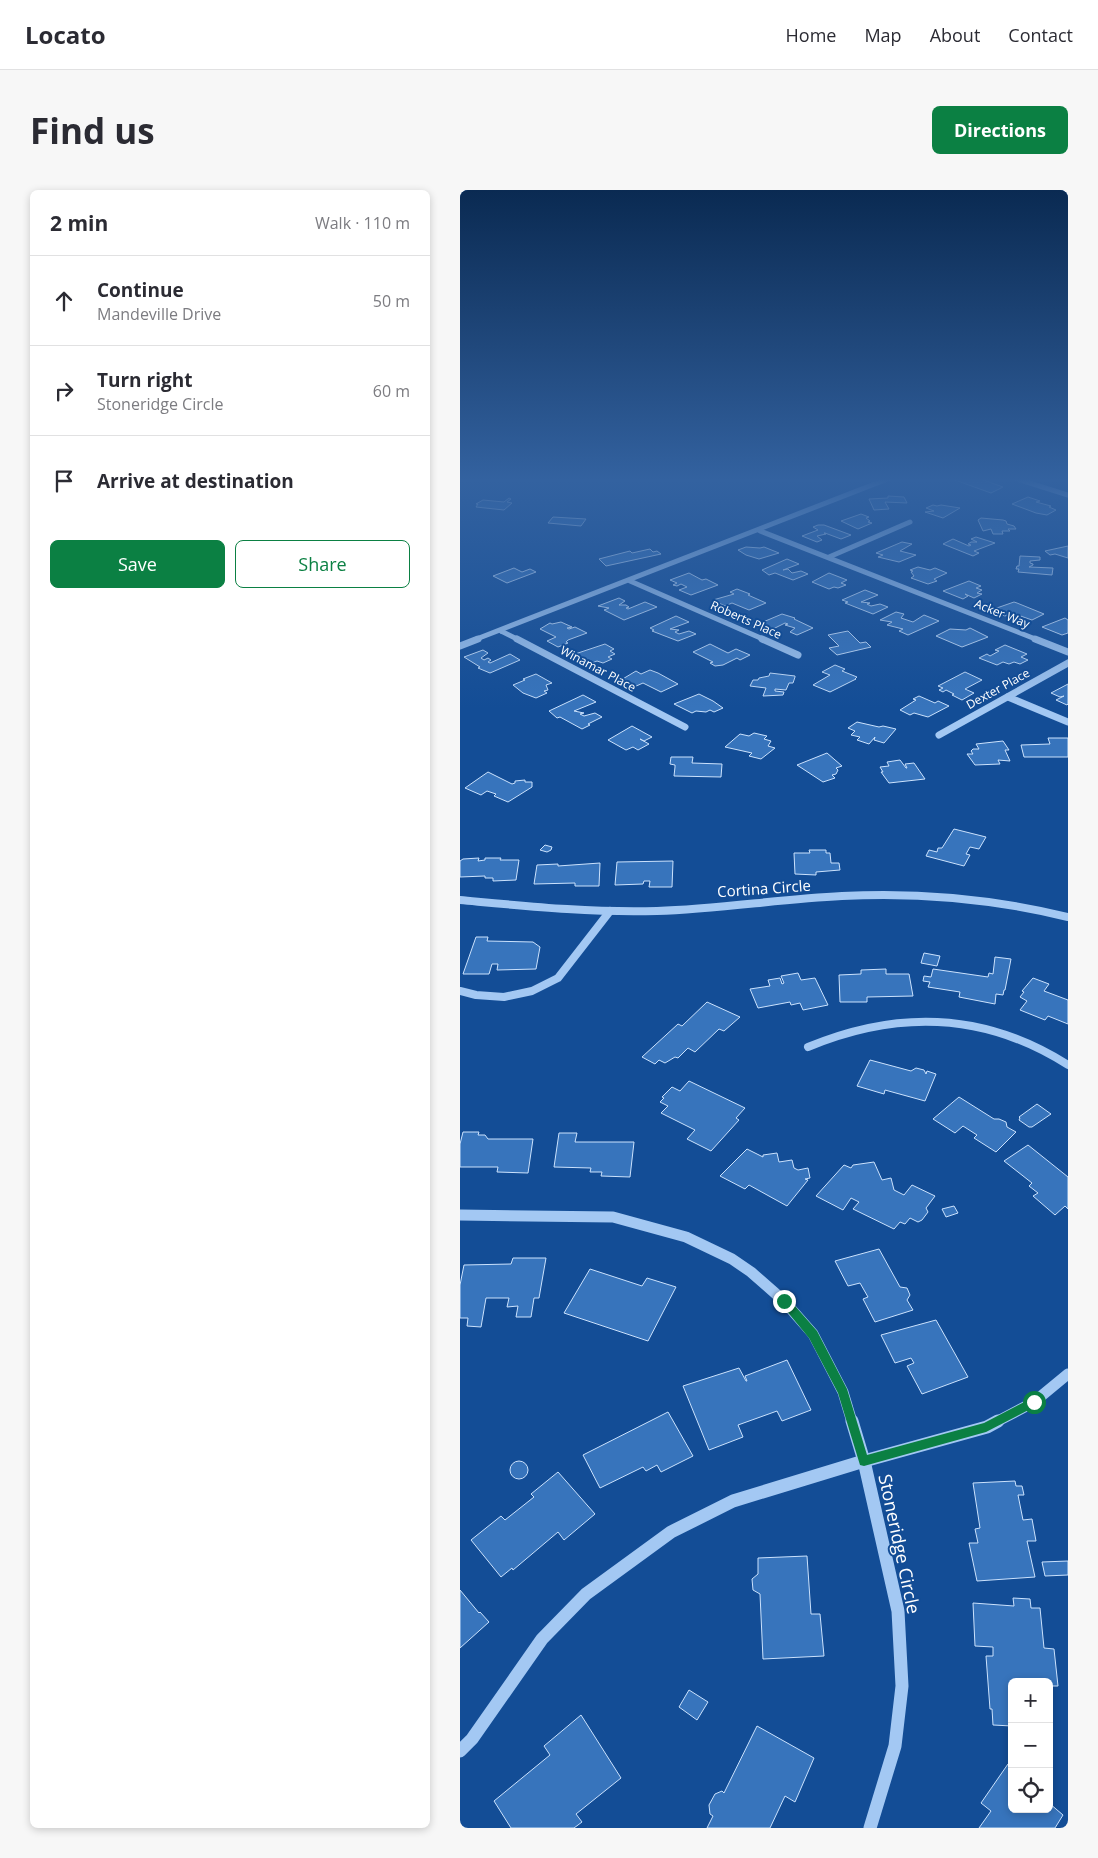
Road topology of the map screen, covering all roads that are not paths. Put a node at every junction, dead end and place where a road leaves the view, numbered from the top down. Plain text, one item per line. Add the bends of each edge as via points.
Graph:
1 (699, 554) edge
2 (822, 554) edge
3 (835, 554) edge
4 (829, 557) junction
5 (630, 581) junction
6 (501, 631) junction
7 (460, 646) edge
8 (1068, 652) edge
9 (798, 655) dead end
10 (1068, 663) edge
11 (1008, 696) junction
12 (1068, 722) edge
13 (685, 728) dead end
14 (939, 735) dead end
15 (460, 900) edge
16 (610, 911) junction
17 (1068, 917) edge
18 (460, 991) edge
19 (808, 1046) dead end
20 (1068, 1065) edge
21 (460, 1215) edge
22 (1068, 1374) edge
23 (864, 1461) junction
24 (460, 1750) edge
25 (870, 1828) edge

1 - 5 street
2 - 4 street, Acker Way
3 - 4 street
4 - 8 street, Acker Way
5 - 6 street
5 - 9 street, Roberts Place
6 - 7 street
6 - 13 street, Winamar Place
10 - 11 street, Dexter Place
11 - 12 street
11 - 14 street, Dexter Place
15 - 16 street, Cortina Circle
16 - 17 street, Cortina Circle via 868,895 948,897 1036,909
16 - 18 street via 558,978 532,991 504,997
19 - 20 street via 882,1024 950,1024 996,1031 1054,1054
21 - 23 street, Stoneridge Circle via 613,1217 686,1237 732,1259 784,1301 813,1334 843,1392
22 - 23 street via 1034,1402 986,1427
23 - 24 street via 733,1501 671,1532 586,1594 542,1639 472,1739
23 - 25 street, Stoneridge Circle via 898,1611 902,1686 895,1746

